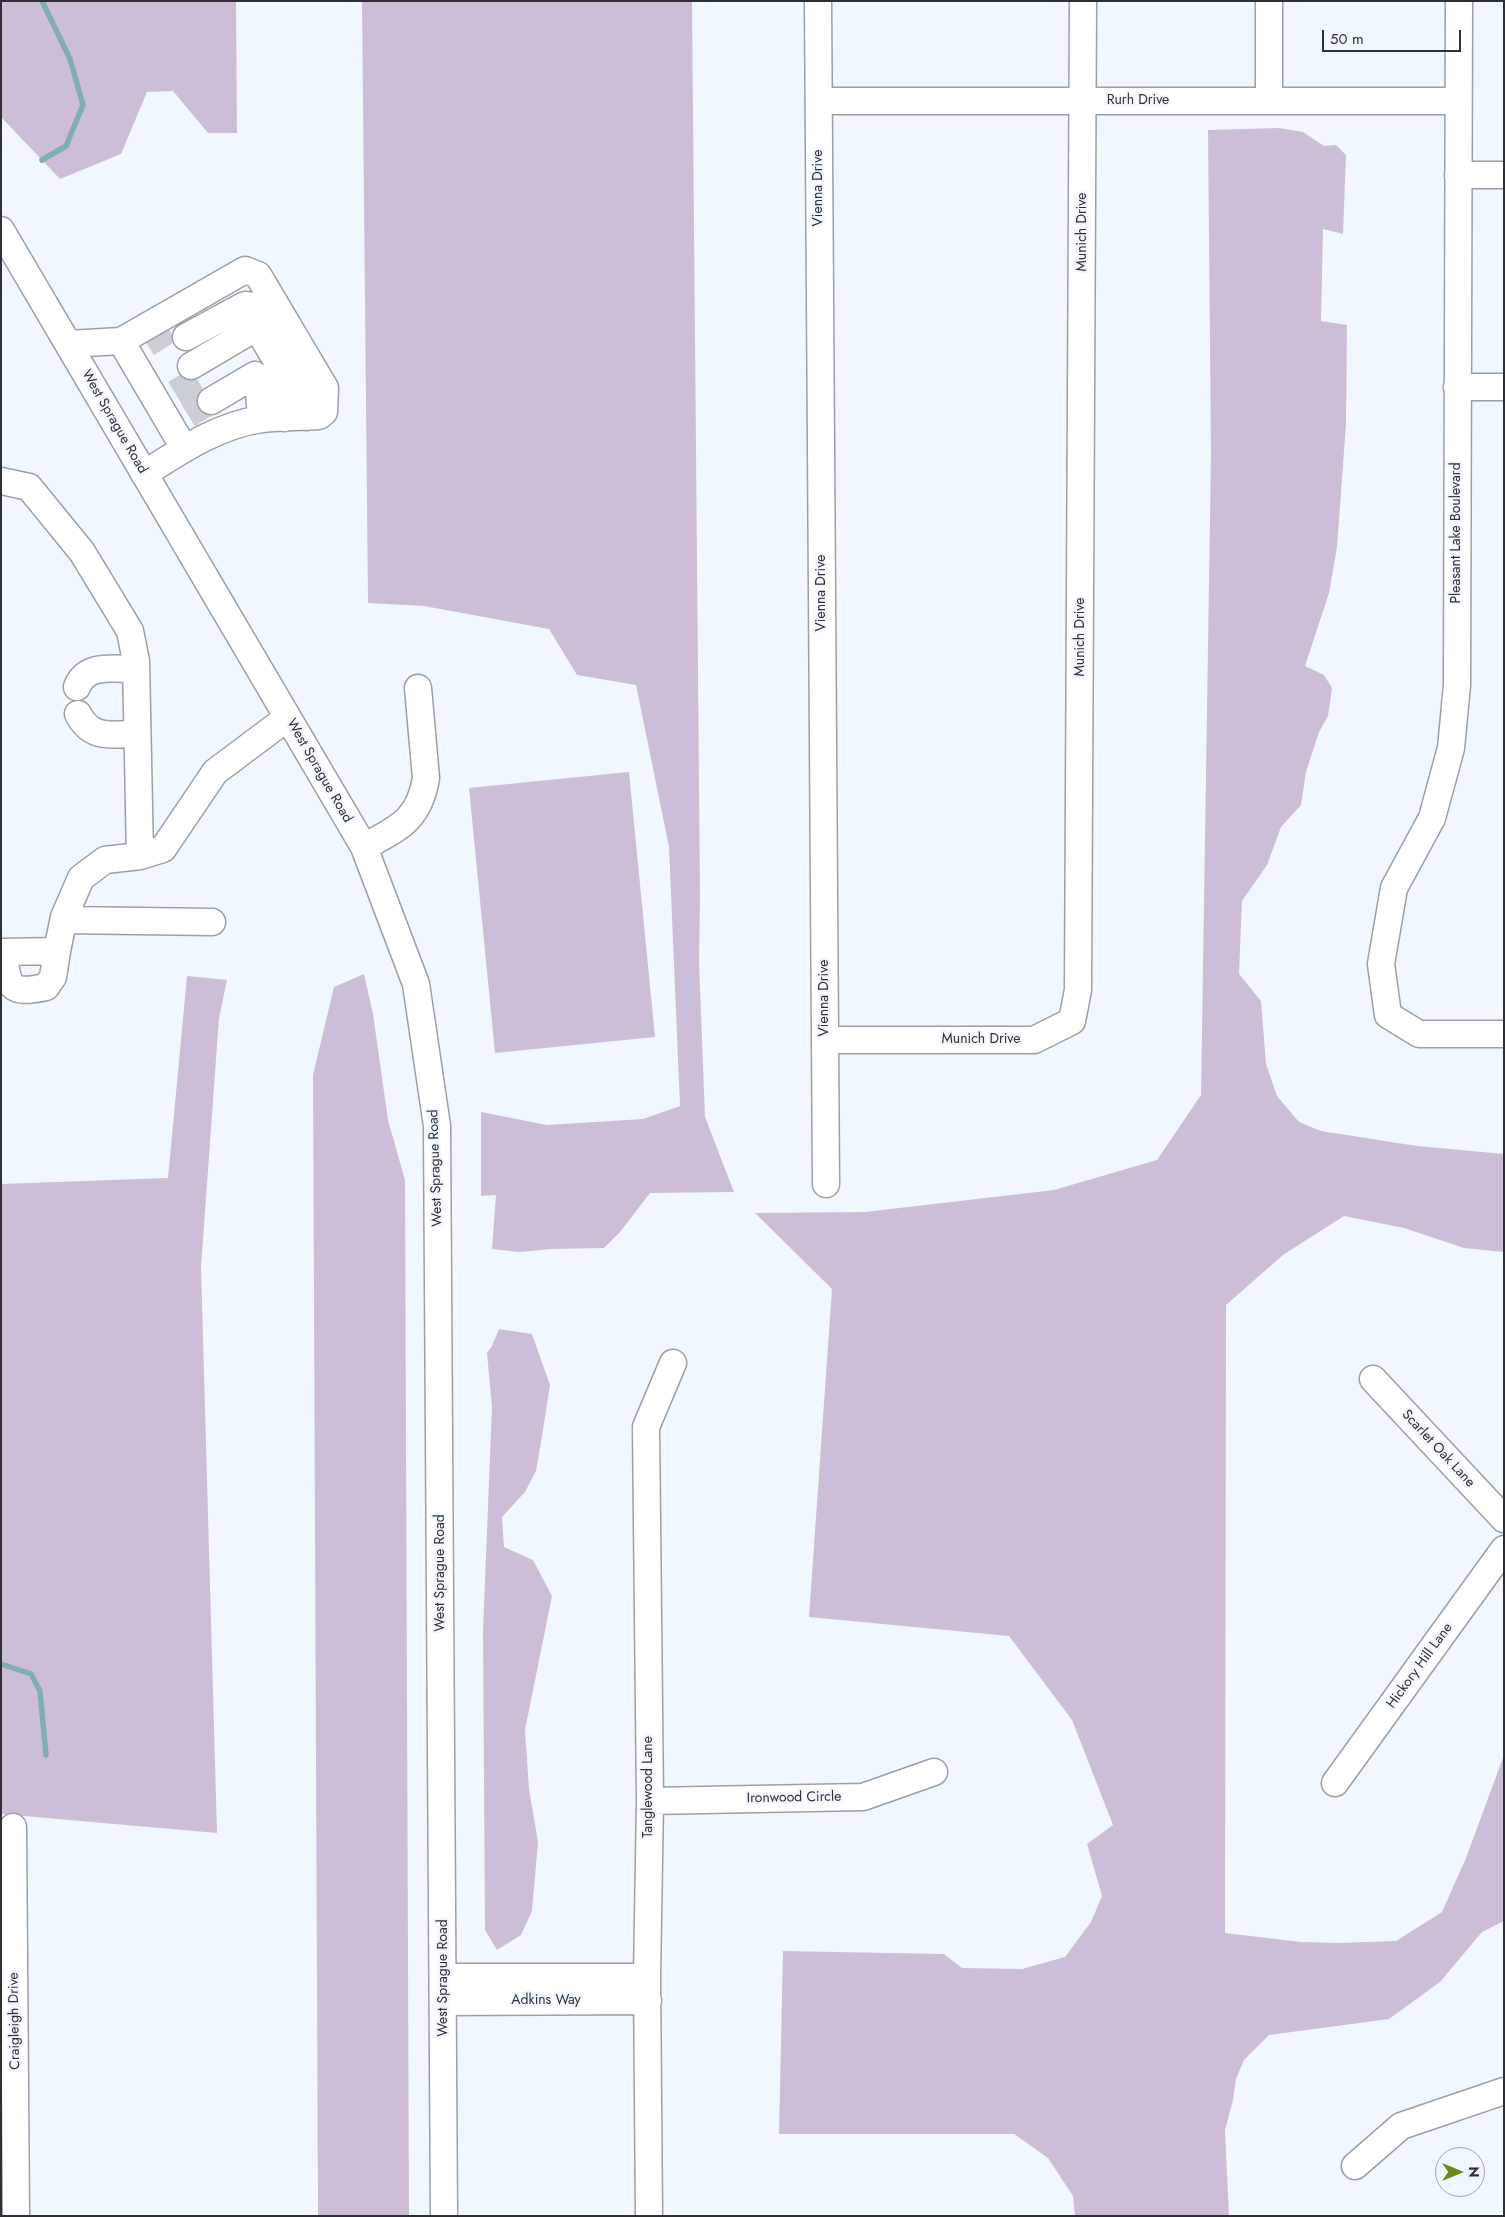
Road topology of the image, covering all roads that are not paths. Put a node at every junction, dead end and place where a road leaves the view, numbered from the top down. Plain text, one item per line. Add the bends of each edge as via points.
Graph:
1 (818, 1) edge
2 (1083, 1) edge
3 (1268, 1) edge
4 (1459, 1) edge
5 (819, 101) junction
6 (1084, 101) junction
7 (1269, 101) junction
8 (1458, 101) junction
9 (1458, 175) junction
10 (1504, 175) edge
11 (1, 230) edge
12 (183, 330) tunnel mouth
13 (68, 344) junction
14 (138, 353) junction
15 (1457, 387) junction
16 (1504, 387) edge
17 (287, 418) junction
18 (184, 448) junction
19 (144, 474) junction
20 (1, 481) edge
21 (135, 669) junction
22 (77, 687) dead end
23 (418, 688) dead end
24 (78, 714) dead end
25 (287, 718) junction
26 (136, 734) junction
27 (364, 848) junction
28 (140, 856) junction
29 (64, 920) junction
30 (212, 922) dead end
31 (56, 951) junction
32 (2, 952) edge
33 (1504, 1034) edge
34 (825, 1040) junction
35 (826, 1184) dead end
36 (673, 1363) dead end
37 (1372, 1379) dead end
38 (1504, 1519) edge
39 (1504, 1549) edge
40 (934, 1772) dead end
41 (1335, 1783) dead end
42 (650, 1801) junction
43 (13, 1827) dead end
44 (444, 1989) junction
45 (647, 1989) junction
46 (9, 2049) edge
47 (1504, 2092) edge
48 (1355, 2166) dead end
49 (16, 2216) edge
50 (444, 2216) edge
51 (649, 2216) edge

1 - 5 street, Vienna Drive
2 - 6 street, Munich Drive
3 - 7 street
4 - 8 street, Pleasant Lake Boulevard
5 - 6 street, Rurh Drive
5 - 34 street, Vienna Drive
6 - 7 street, Rurh Drive
6 - 34 street, Munich Drive via 1078,990 1072,1021 1034,1040
7 - 8 street, Rurh Drive
8 - 9 street, Pleasant Lake Boulevard
9 - 10 street
9 - 15 street, Pleasant Lake Boulevard
11 - 13 street, West Sprague Road
12 - 17 street via 245,305 253,306 296,376
13 - 14 street
13 - 19 street, West Sprague Road
14 - 17 street via 245,270 258,275 325,388 324,412 319,416
14 - 18 street via 169,403
15 - 16 street
15 - 33 street, Pleasant Lake Boulevard via 1457,685 1451,748 1432,818 1394,888 1382,964 1388,1015 1419,1034
17 - 17 street via 278,362 268,345 201,384 255,375
17 - 18 street via 233,426
18 - 19 street
19 - 25 street, West Sprague Road
20 - 21 street via 29,487 82,552 130,631
21 - 22 street via 88,672 80,678
21 - 26 street
23 - 27 street via 426,778 424,793 419,806 399,828
24 - 26 street via 84,726 99,734
25 - 27 street, West Sprague Road
25 - 28 street via 215,772 163,849
26 - 28 street
27 - 44 street, West Sprague Road via 416,984 437,1126
28 - 29 street via 104,860 82,878
29 - 30 street
29 - 31 street
31 - 32 street
31 - 32 street via 52,977 46,987 26,991 16,989 8,982
34 - 35 street, Vienna Drive
36 - 42 street, Tanglewood Lane via 646,1427
37 - 38 street, Scarlet Oak Lane
39 - 41 street, Hickory Hill Lane
40 - 42 street, Ironwood Circle via 863,1797
42 - 45 street, Tanglewood Lane
43 - 46 street, Craigleigh Drive
44 - 45 street, Adkins Way
44 - 50 street, West Sprague Road
45 - 51 street, Tanglewood Lane
46 - 49 street, Craigleigh Drive
47 - 48 street via 1400,2126

